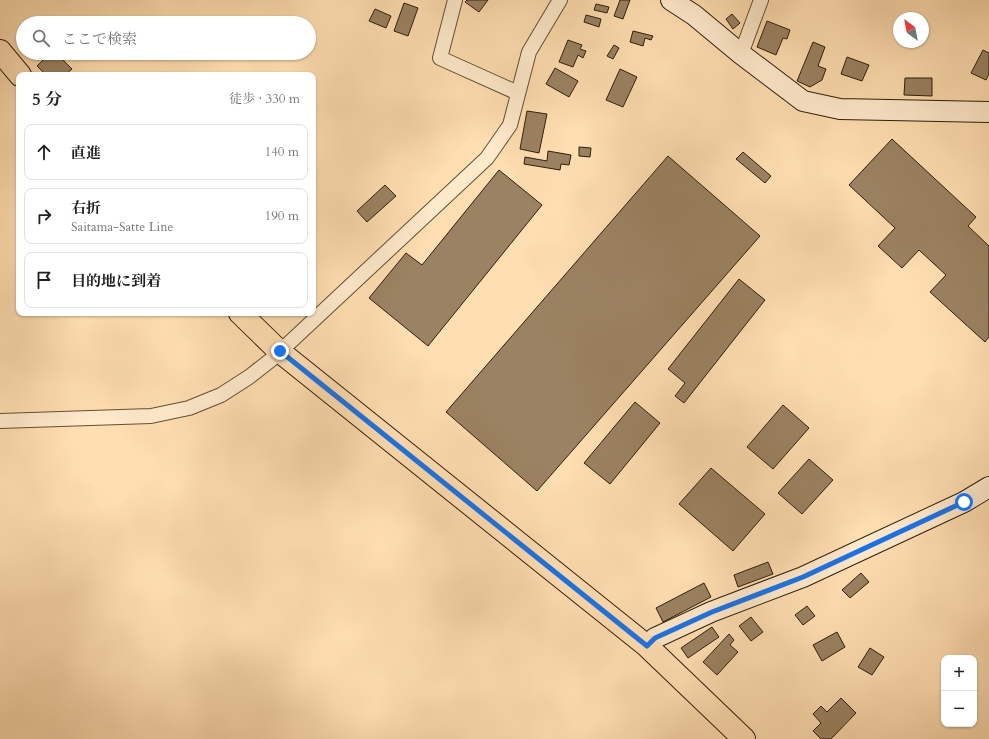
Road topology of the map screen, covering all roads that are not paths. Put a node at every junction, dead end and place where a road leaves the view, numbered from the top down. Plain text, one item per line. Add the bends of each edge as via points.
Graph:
1 (455, 0) edge
2 (560, 0) edge
3 (670, 0) edge
4 (761, 0) edge
5 (0, 51) edge
6 (741, 54) junction
7 (18, 72) edge
8 (518, 93) junction
9 (989, 112) edge
10 (243, 316) edge
11 (280, 351) junction
12 (0, 421) edge
13 (989, 487) edge
14 (647, 646) junction
15 (744, 739) edge

1 - 8 street via 440,58
2 - 8 street via 529,52
3 - 6 street via 694,15
4 - 6 street
5 - 7 main road
6 - 9 street via 803,101 840,109
8 - 11 street via 510,125 487,158
10 - 11 main road
11 - 12 street via 249,378 222,395 189,408 152,416
11 - 14 main road
13 - 14 street via 964,502 803,577 712,612 655,638
14 - 15 main road

